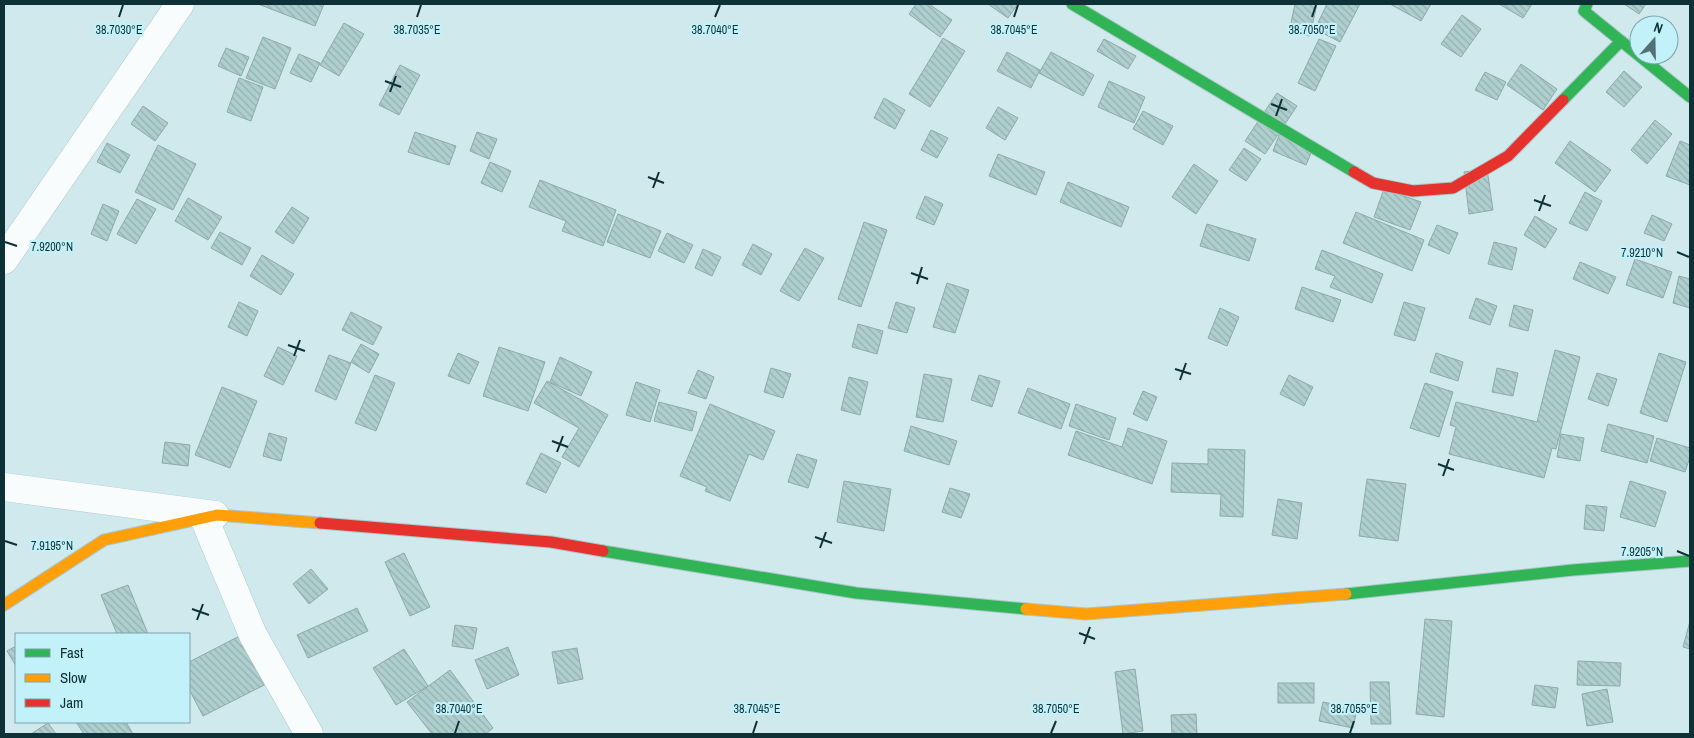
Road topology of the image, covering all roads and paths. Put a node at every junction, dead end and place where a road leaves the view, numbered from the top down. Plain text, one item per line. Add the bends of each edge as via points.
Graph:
1 (180, 4) edge
2 (1072, 4) edge
3 (1582, 6) edge
4 (1621, 41) junction
5 (1690, 97) edge
6 (4, 260) edge
7 (4, 487) edge
8 (210, 516) junction
9 (1690, 561) edge
10 (4, 605) edge
11 (309, 734) edge

1 - 6 street
2 - 4 street via 1373,183 1412,191 1452,188 1508,156
3 - 4 street
4 - 5 street
7 - 8 street
8 - 9 street via 551,542 856,594 1086,614 1317,597
8 - 10 street via 104,540
8 - 11 street via 253,635

